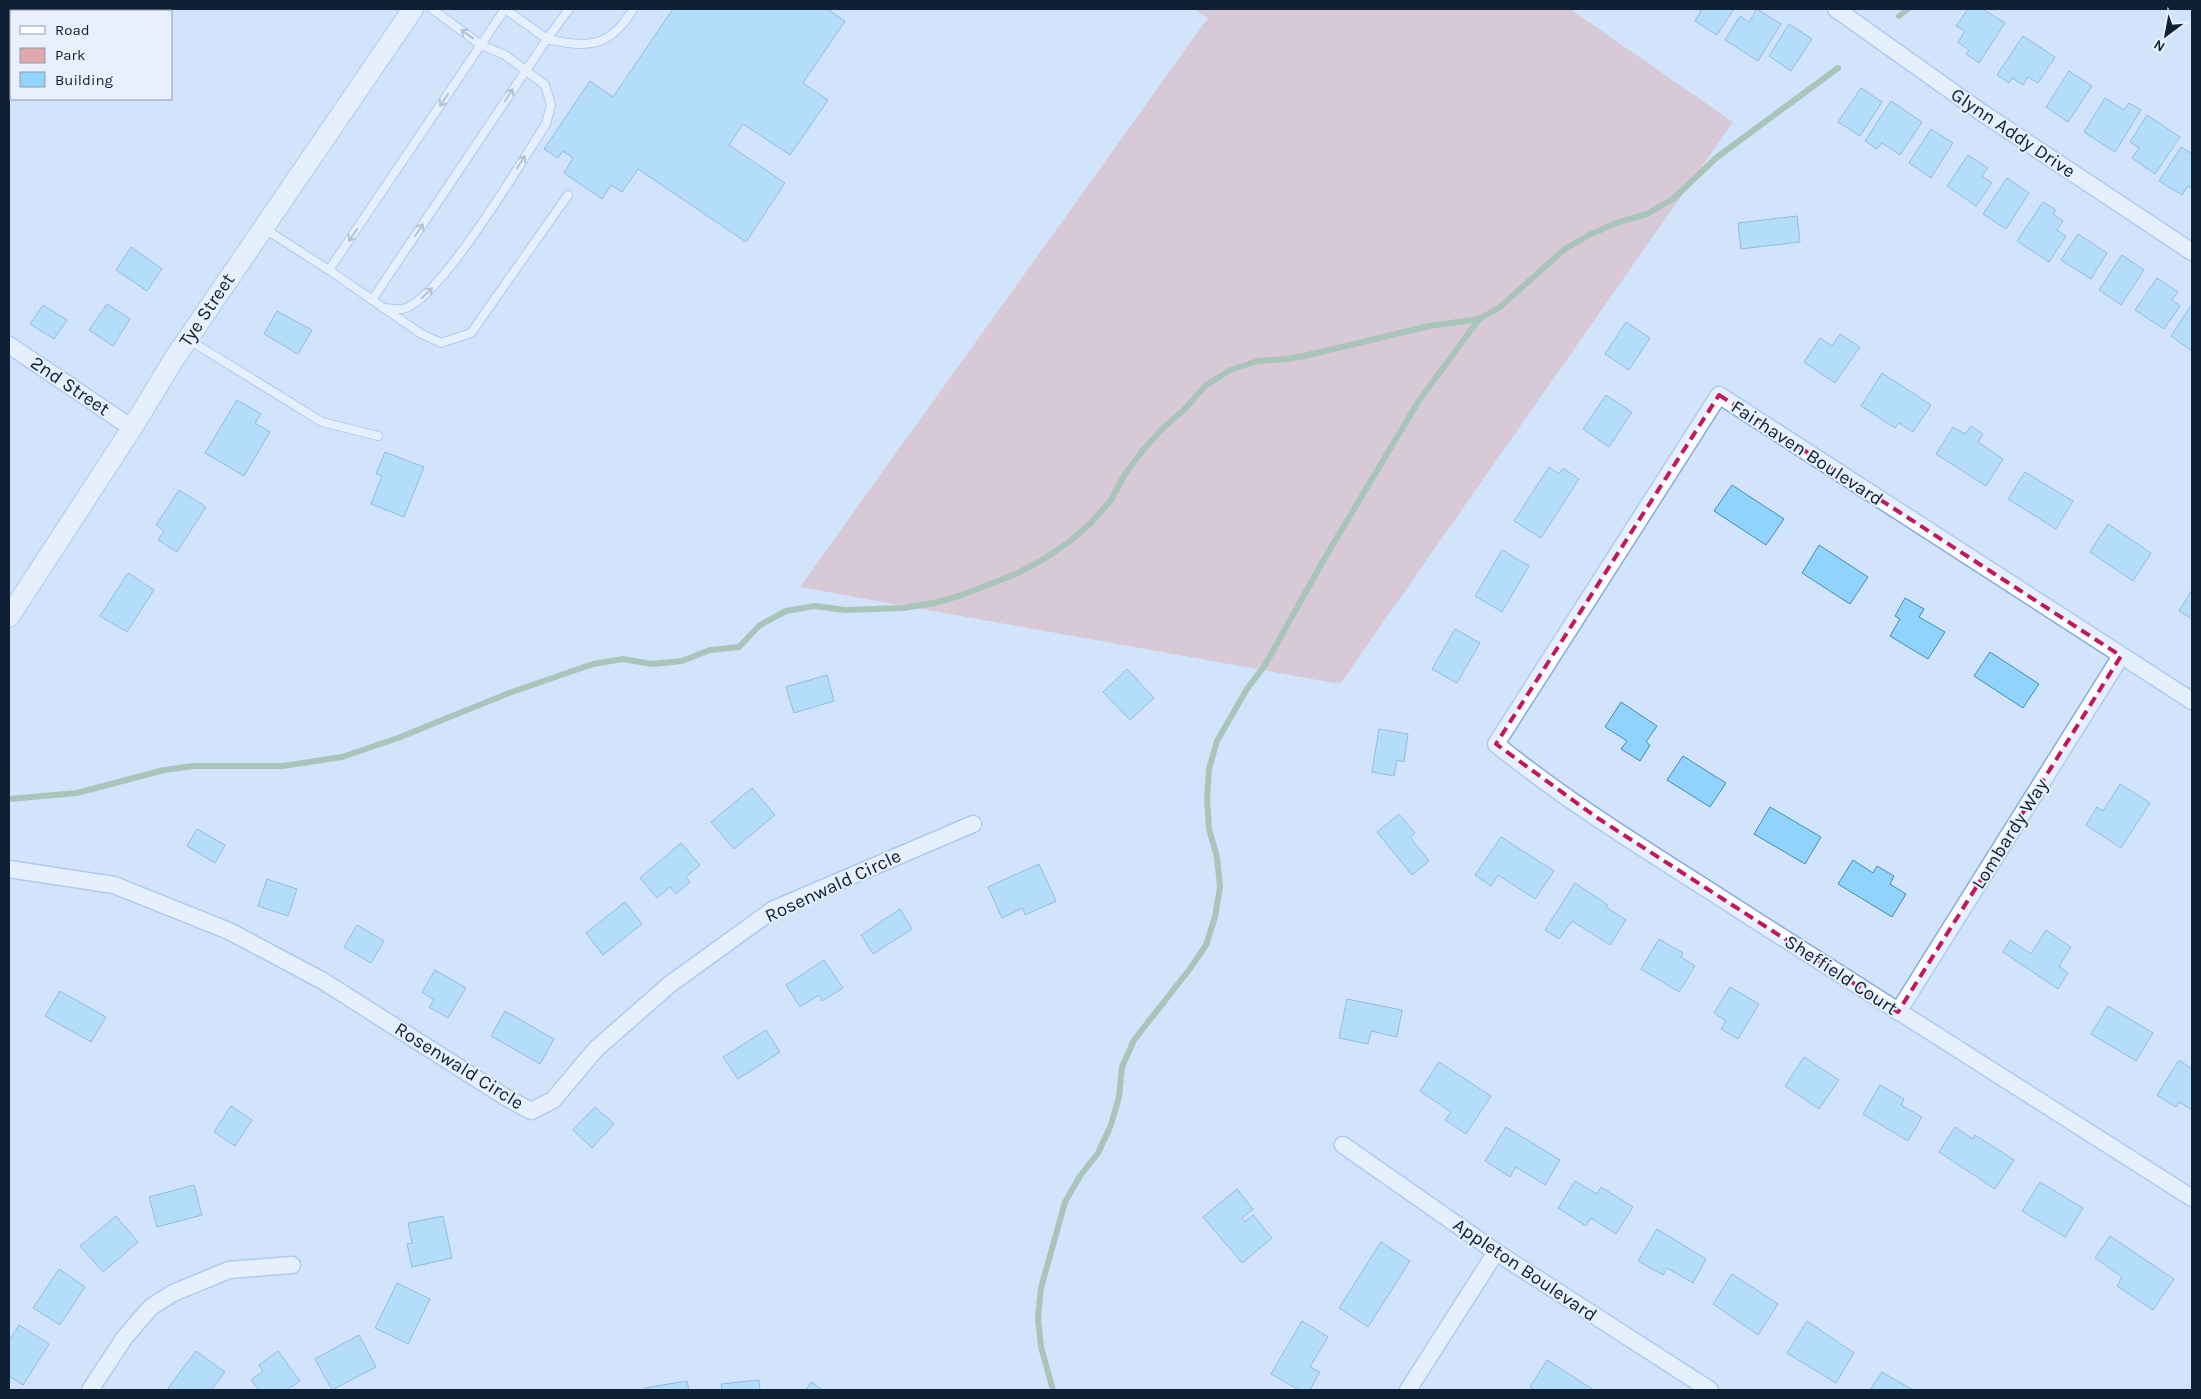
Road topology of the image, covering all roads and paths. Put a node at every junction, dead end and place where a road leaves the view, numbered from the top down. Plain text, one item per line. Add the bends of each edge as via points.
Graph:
1 (413, 9) edge
2 (432, 9) edge
3 (505, 9) edge
4 (569, 9) edge
5 (633, 9) edge
6 (1836, 9) edge
7 (548, 39) junction
8 (481, 45) junction
9 (526, 70) junction
10 (568, 195) dead end
11 (263, 228) junction
12 (2192, 252) edge
13 (329, 270) junction
14 (372, 300) junction
15 (383, 308) junction
16 (188, 339) junction
17 (9, 345) edge
18 (132, 428) junction
19 (378, 436) dead end
20 (9, 617) edge
21 (2121, 656) junction
22 (2192, 701) edge
23 (1496, 744) joint
24 (972, 824) dead end
25 (9, 869) edge
26 (1898, 1012) junction
27 (1343, 1145) dead end
28 (2192, 1198) edge
29 (1496, 1252) junction
30 (292, 1265) dead end
31 (90, 1390) edge
32 (1408, 1390) edge
33 (1710, 1390) edge

1 - 11 street, Tye Street
8 -> 2 lane
3 - 7 lane
3 - 8 lane
4 - 7 lane
5 - 7 lane via 609,37 592,44 572,45
6 - 12 street, Glynn Addy Drive via 1980,112
7 - 9 lane
8 - 9 lane via 505,55
8 -> 13 lane
14 -> 9 lane
15 -> 9 lane via 403,309 422,298 446,274 546,124 552,106 545,85
10 - 15 lane via 471,333 441,343
11 - 13 lane
11 - 16 street, Tye Street
13 - 14 lane
14 - 15 lane
16 - 18 street, Tye Street
16 - 19 lane via 322,422
17 - 18 street, 2nd Street
18 - 20 street, Tye Street
21 - 22 street, Fairhaven Boulevard
21 - 23 street, Fairhaven Boulevard via 1719,395
21 - 26 street, Lombardy Way
23 - 26 street, Sheffield Court via 1596,817
24 - 25 street, Rosenwald Circle via 774,909 670,985 596,1049 553,1100 531,1110 507,1098 323,980 229,931 114,885
26 - 28 street, Sheffield Court
27 - 29 street, Appleton Boulevard
29 - 32 street
29 - 33 street, Appleton Boulevard
30 - 31 street via 229,1270 173,1293 152,1307 125,1337

